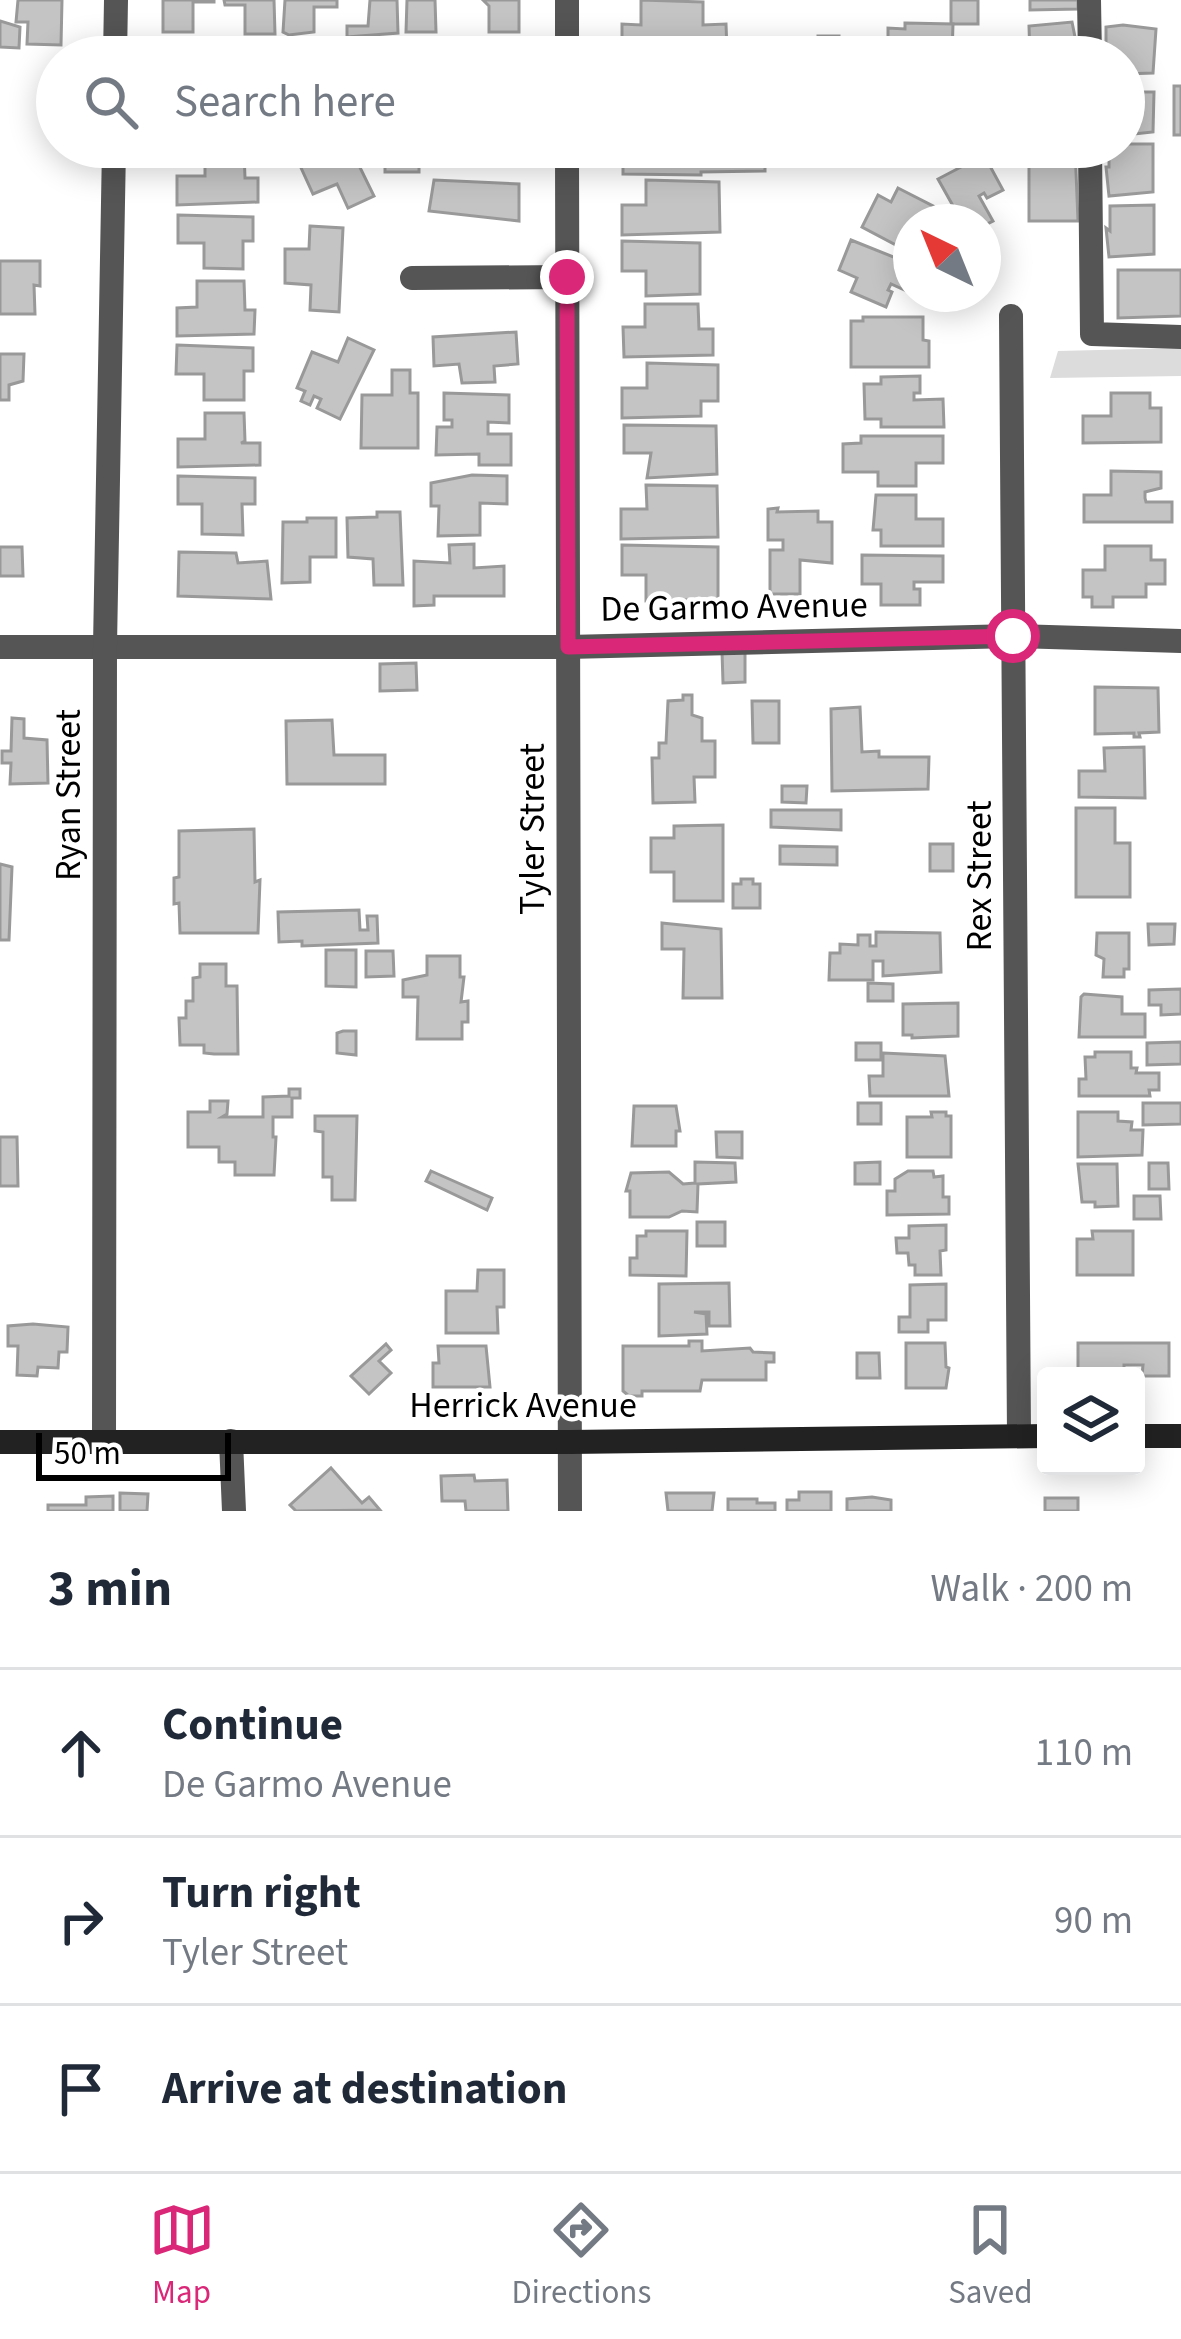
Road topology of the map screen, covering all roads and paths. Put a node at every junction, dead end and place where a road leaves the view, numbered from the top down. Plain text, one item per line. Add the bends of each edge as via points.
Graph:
1 (116, 0) edge
2 (567, 0) edge
3 (1089, 0) edge
4 (116, 36) edge
5 (567, 36) edge
6 (1090, 36) edge
7 (114, 168) edge
8 (567, 168) edge
9 (1090, 168) edge
10 (567, 277) junction
11 (412, 278) dead end
12 (1011, 316) dead end
13 (1181, 337) edge
14 (1013, 636) junction
15 (1181, 641) edge
16 (105, 646) junction
17 (0, 647) edge
18 (568, 647) junction
19 (1019, 1436) junction
20 (1037, 1436) edge
21 (1145, 1436) edge
22 (1181, 1436) edge
23 (231, 1441) junction
24 (0, 1442) edge
25 (104, 1442) junction
26 (570, 1442) junction
27 (234, 1511) edge
28 (570, 1511) edge

1 - 4 street
2 - 5 street
3 - 6 street
7 - 16 street, Ryan Street
8 - 10 street, Tyler Street
9 - 13 street via 1092,334
10 - 11 street
10 - 18 street, Tyler Street
12 - 14 street, Rex Street
14 - 15 street, De Garmo Avenue
14 - 18 street, De Garmo Avenue
14 - 19 street, Rex Street
16 - 17 street, De Garmo Avenue
16 - 18 street, De Garmo Avenue
16 - 25 street, Ryan Street
18 - 26 street, Tyler Street
19 - 20 street, Herrick Avenue
19 - 26 street, Herrick Avenue
21 - 22 street
23 - 25 street, Herrick Avenue
23 - 26 street, Herrick Avenue
23 - 27 street
24 - 25 street, Herrick Avenue
26 - 28 street, Tyler Street

